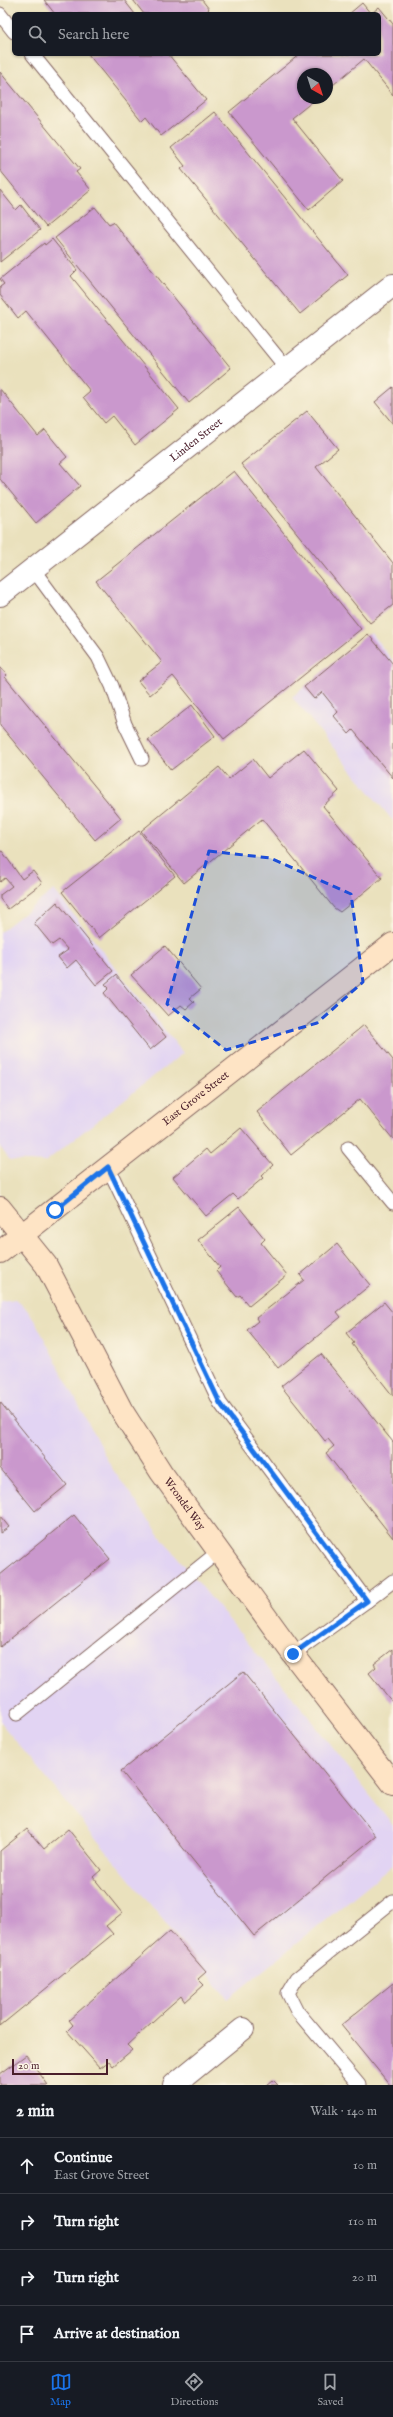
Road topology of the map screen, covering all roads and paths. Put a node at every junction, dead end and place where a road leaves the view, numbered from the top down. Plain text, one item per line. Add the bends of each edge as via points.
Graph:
1 (0, 14) edge
2 (12, 29) edge
3 (34, 56) edge
4 (393, 285) edge
5 (287, 369) junction
6 (33, 569) junction
7 (0, 595) edge
8 (142, 759) dead end
9 (393, 944) edge
10 (348, 1148) dead end
11 (108, 1167) junction
12 (393, 1203) edge
13 (0, 1208) edge
14 (22, 1235) junction
15 (0, 1252) edge
16 (218, 1552) junction
17 (393, 1581) edge
18 (367, 1601) junction
19 (293, 1654) junction
20 (17, 1714) dead end
21 (393, 1784) edge
22 (393, 1901) edge
23 (243, 2028) dead end
24 (174, 2085) edge
25 (359, 2085) edge

1 - 2 lane
3 - 5 lane
4 - 5 street, Linden Street
5 - 6 street, Linden Street
6 - 7 street, Linden Street
6 - 8 lane via 98,657
9 - 11 street, East Grove Street
10 - 12 lane
11 - 14 street, East Grove Street
11 - 18 lane via 220,1403
13 - 14 street, Wrondel Way
14 - 15 street, East Grove Street
14 - 16 street, Wrondel Way via 46,1265 126,1417 161,1472
16 - 19 street, Wrondel Way
16 - 20 lane
17 - 18 lane
18 - 19 lane
19 - 21 street, Wrondel Way
22 - 25 lane via 297,1978 288,1994 298,2011
23 - 24 street

